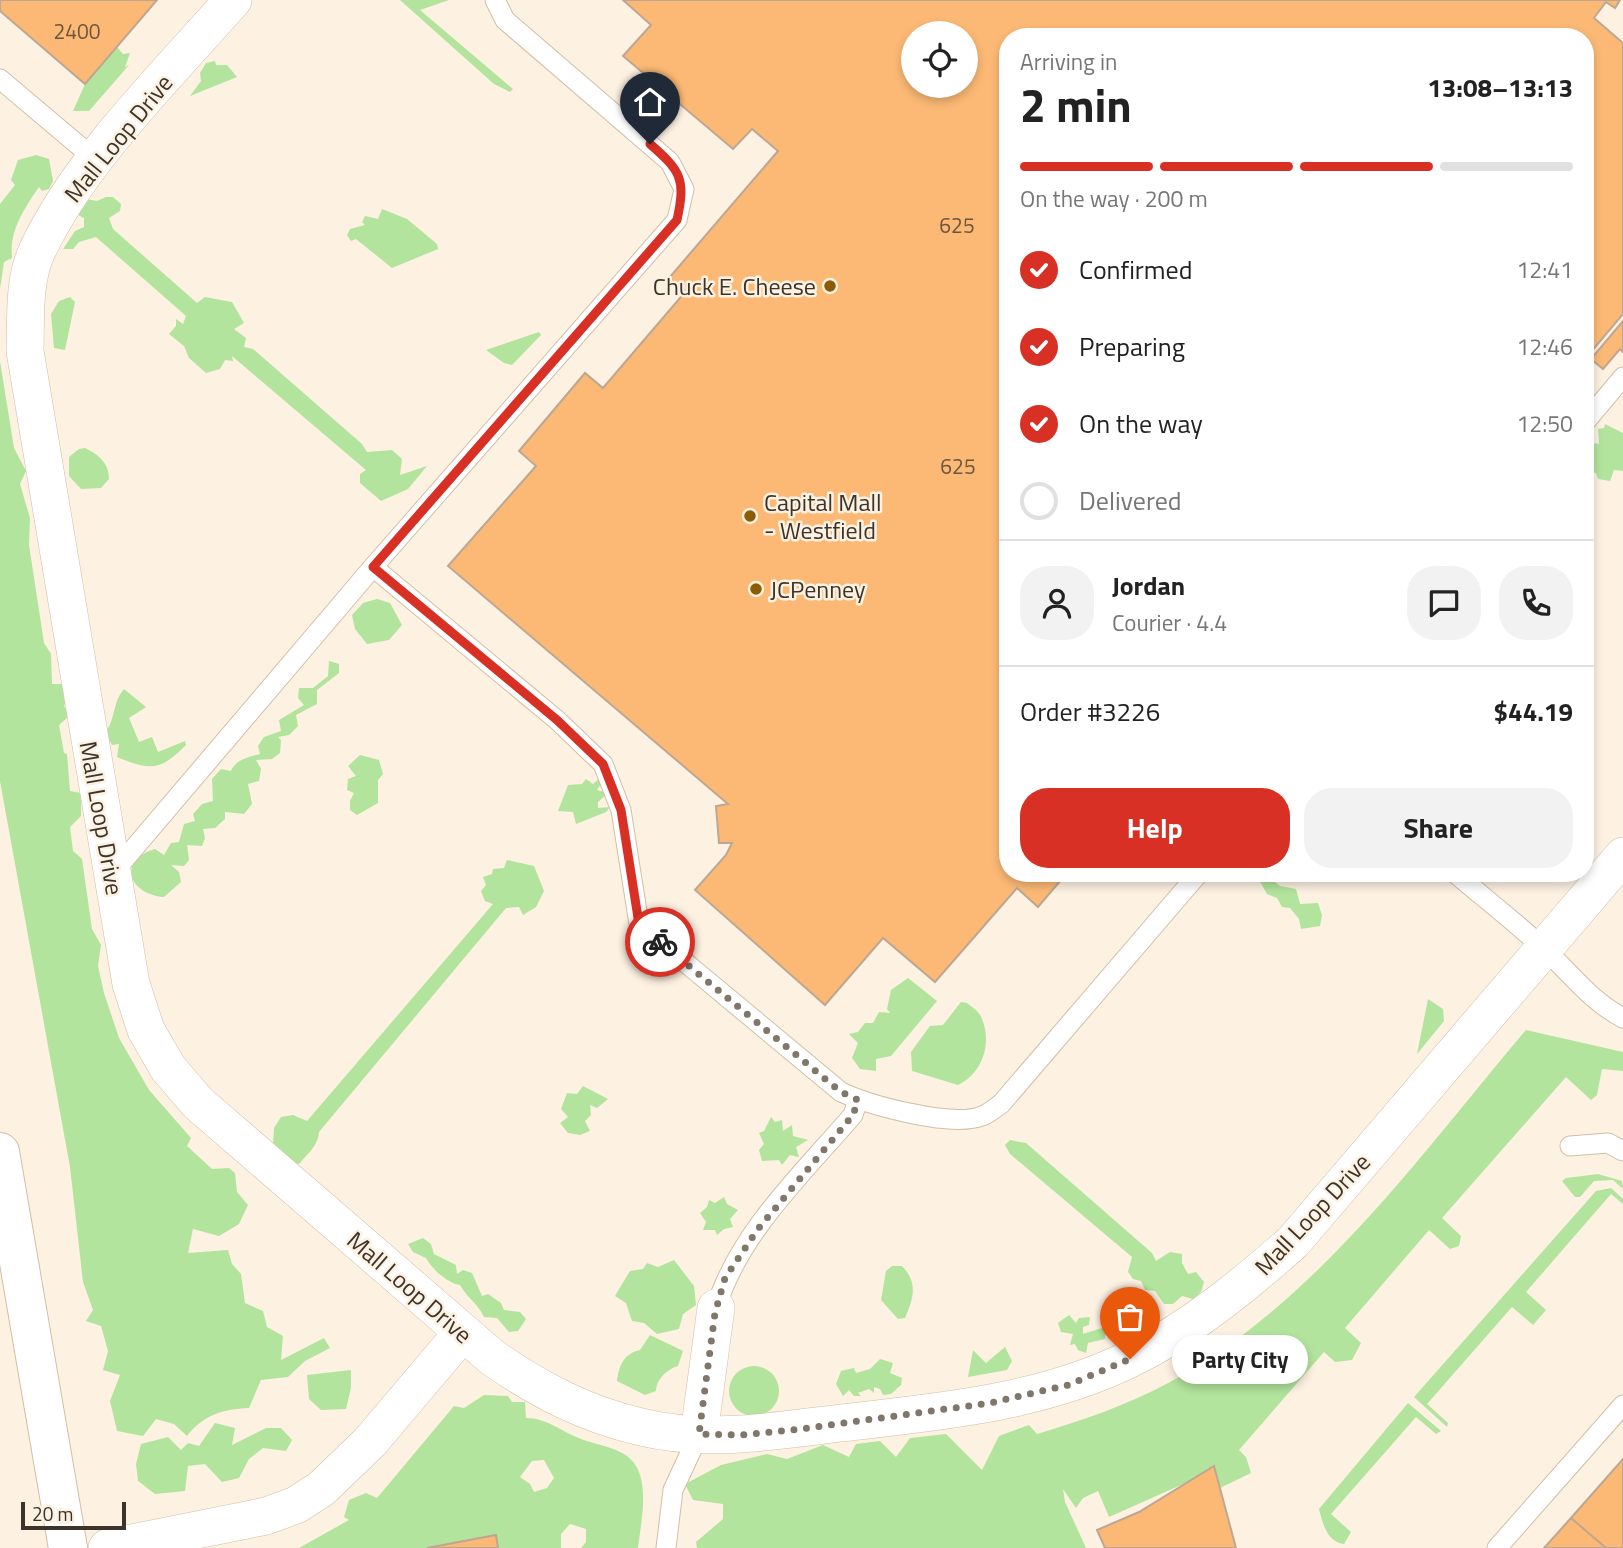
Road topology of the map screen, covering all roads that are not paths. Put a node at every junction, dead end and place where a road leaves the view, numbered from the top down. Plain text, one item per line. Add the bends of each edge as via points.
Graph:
1 (233, 0) edge
2 (495, 0) edge
3 (0, 79) edge
4 (96, 160) junction
5 (1623, 377) edge
6 (1594, 411) edge
7 (373, 567) junction
8 (1623, 856) edge
9 (112, 875) junction
10 (1191, 882) edge
11 (1466, 882) edge
12 (1544, 948) junction
13 (1623, 1018) edge
14 (858, 1100) junction
15 (1570, 1146) dead end
16 (1623, 1151) edge
17 (0, 1152) edge
18 (716, 1308) joint
19 (463, 1332) junction
20 (1623, 1405) edge
21 (699, 1434) junction
22 (68, 1548) edge
23 (107, 1548) edge
24 (666, 1548) edge
25 (1497, 1548) edge

1 - 4 street, Mall Loop Drive
2 - 7 lane via 505,20 670,162 684,189 677,220
3 - 4 lane
4 - 9 street, Mall Loop Drive via 70,192 36,253 26,301 24,351
5 - 6 lane
7 - 9 lane
7 - 14 lane via 603,764 621,810 639,924 841,1092
8 - 12 street, Mall Loop Drive
9 - 19 street, Mall Loop Drive via 131,984 146,1030 168,1068 215,1119
10 - 14 lane via 1001,1104 981,1117 961,1119
11 - 12 lane
12 - 13 lane via 1581,989
12 - 21 street, Mall Loop Drive via 1293,1241 1185,1329 1068,1385 1002,1401 793,1430
14 - 18 lane via 853,1115 748,1242 725,1278
15 - 16 lane via 1608,1143
17 - 22 main road
18 - 21 street
19 - 21 street, Mall Loop Drive via 526,1381 587,1412 643,1428
19 - 23 street via 370,1442 321,1489 296,1505 266,1516
20 - 25 lane
21 - 24 lane via 673,1490

